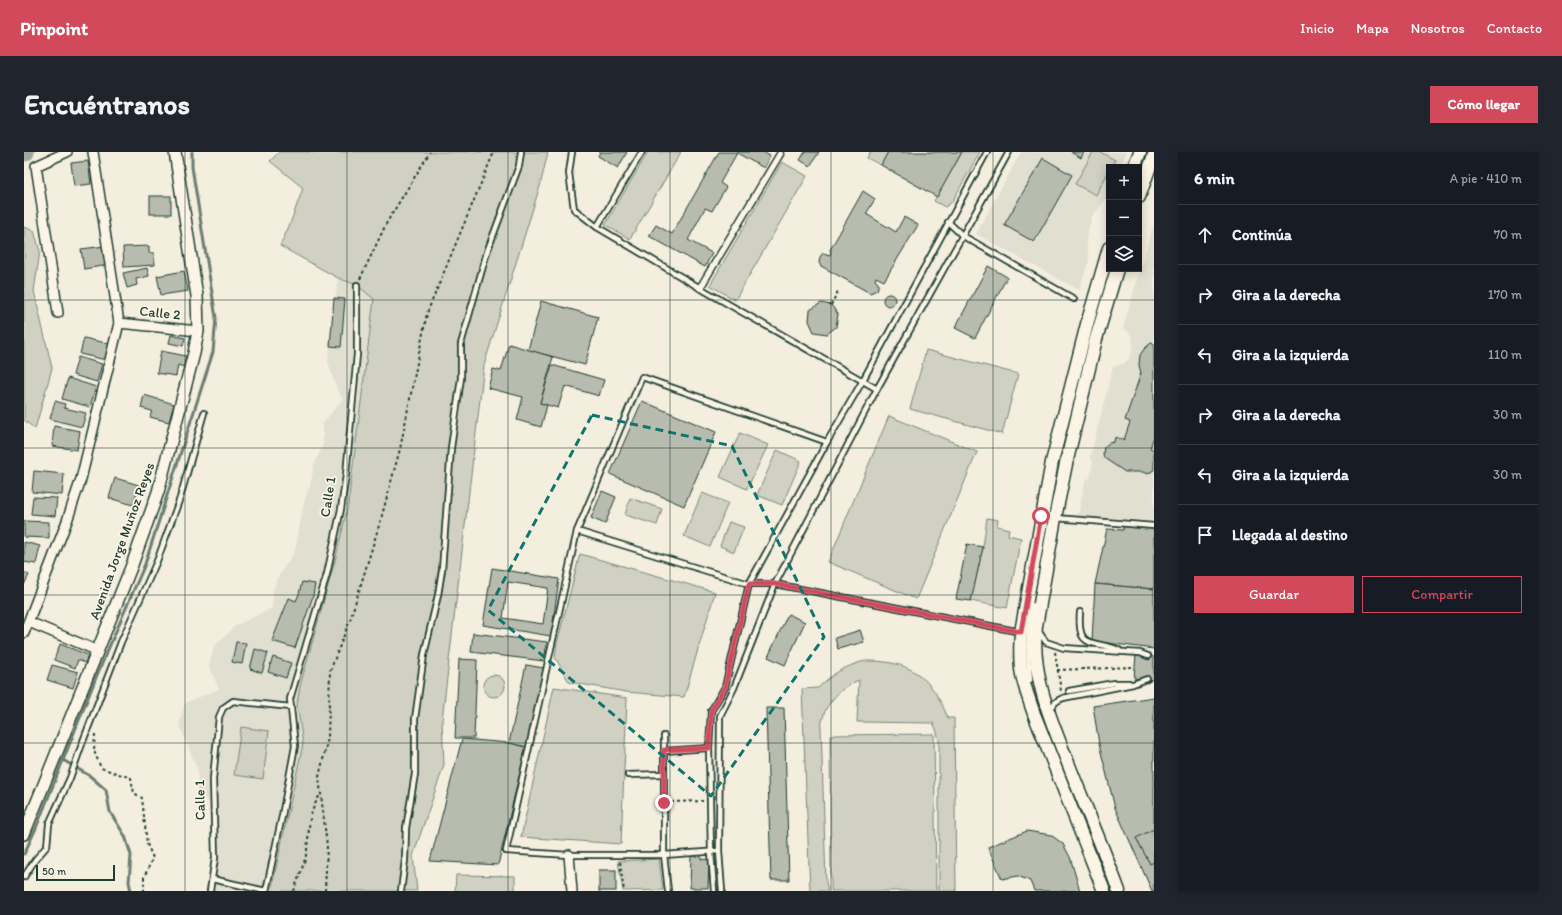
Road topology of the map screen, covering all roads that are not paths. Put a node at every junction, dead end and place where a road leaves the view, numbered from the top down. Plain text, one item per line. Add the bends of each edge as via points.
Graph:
1 (67, 152) edge
2 (93, 152) edge
3 (175, 152) edge
4 (521, 152) edge
5 (572, 152) edge
6 (642, 152) edge
7 (779, 152) edge
8 (987, 152) edge
9 (1010, 152) edge
10 (1140, 152) edge
11 (1154, 155) edge
12 (1135, 164) edge
13 (1142, 189) edge
14 (948, 222) junction
15 (597, 227) junction
16 (963, 236) junction
17 (1106, 258) edge
18 (1116, 272) edge
19 (357, 285) road end
20 (700, 288) junction
21 (1074, 299) dead end
22 (58, 313) dead end
23 (119, 323) junction
24 (198, 331) junction
25 (862, 382) junction
26 (877, 389) junction
27 (204, 413) dead end
28 (827, 442) junction
29 (1041, 516) junction
30 (1054, 518) junction
31 (1154, 526) edge
32 (577, 531) junction
33 (1034, 556) junction
34 (749, 584) junction
35 (775, 584) junction
36 (1080, 612) dead end
37 (29, 622) junction
38 (1036, 626) junction
39 (1021, 632) junction
40 (24, 633) edge
41 (98, 651) junction
42 (1122, 652) junction
43 (1148, 656) dead end
44 (1147, 679) dead end
45 (1030, 680) dead end
46 (1133, 684) junction
47 (1069, 691) dead end
48 (291, 707) junction
49 (1051, 720) junction
50 (664, 736) dead end
51 (709, 748) junction
52 (664, 750) junction
53 (664, 774) junction
54 (628, 775) dead end
55 (24, 834) edge
56 (719, 851) junction
57 (711, 852) junction
58 (664, 854) junction
59 (569, 855) junction
60 (24, 877) edge
61 (212, 879) junction
62 (210, 891) edge
63 (266, 891) edge
64 (401, 891) edge
65 (572, 891) edge
66 (668, 891) edge
67 (714, 891) edge
68 (722, 891) edge
69 (1104, 891) edge
70 (1119, 891) edge

1 - 22 street via 36,166
2 - 23 street
3 - 24 street, Avenida Jorge Muñoz Reyes via 197,296
4 - 64 lane via 519,166 487,252 461,344 461,378 451,448 442,570 424,655 415,719 415,774 406,828
5 - 15 lane via 568,173 574,209
6 - 15 lane
7 - 20 street
8 - 14 lane
9 - 16 lane
10 - 12 main road
11 - 13 main road
14 - 16 lane
14 - 25 lane
15 - 20 lane
16 - 21 lane
16 - 26 lane
17 - 29 main road via 1065,406
18 - 30 main road via 1096,339
19 - 48 lane, Calle 1 via 357,354 341,509 327,574 290,699
20 - 25 lane
23 - 24 street, Calle 2
23 - 37 street via 81,479
24 - 41 street, Avenida Jorge Muñoz Reyes via 158,492
25 - 26 lane
25 - 28 lane
26 - 35 lane
27 - 60 lane via 180,498 157,561 121,642 70,778 49,824 47,846
28 - 32 lane via 642,377
28 - 34 lane
29 - 30 main road
29 - 33 main road
30 - 31 lane
30 - 38 main road
32 - 34 lane
32 - 59 lane via 506,851
33 - 39 main road
33 - 45 lane via 1037,573 1028,626
34 - 35 lane
34 - 51 lane via 725,687 711,711
35 - 39 lane
35 - 56 lane via 734,688 720,716
36 - 42 lane via 1080,633 1084,640
37 - 40 street
37 - 41 street
38 - 42 lane via 1046,642 1064,648
38 - 49 main road via 1035,651 1040,684
39 - 69 main road via 1021,670 1026,691
41 - 55 street, Avenida Jorge Muñoz Reyes
42 - 43 lane
44 - 46 lane
46 - 47 lane via 1114,682
46 - 49 lane via 1057,700 1051,712
48 - 61 lane, Calle 1 via 233,701 222,708 212,779 216,858
48 - 63 lane, Calle 1 via 295,746
49 - 70 main road
50 - 52 lane
51 - 52 lane
51 - 57 lane
52 - 53 lane
53 - 54 lane
53 - 58 lane
56 - 57 lane
56 - 68 lane
57 - 58 lane
57 - 67 lane
58 - 59 lane
58 - 66 lane
59 - 65 street
61 - 62 lane, Calle 1
61 - 63 lane

